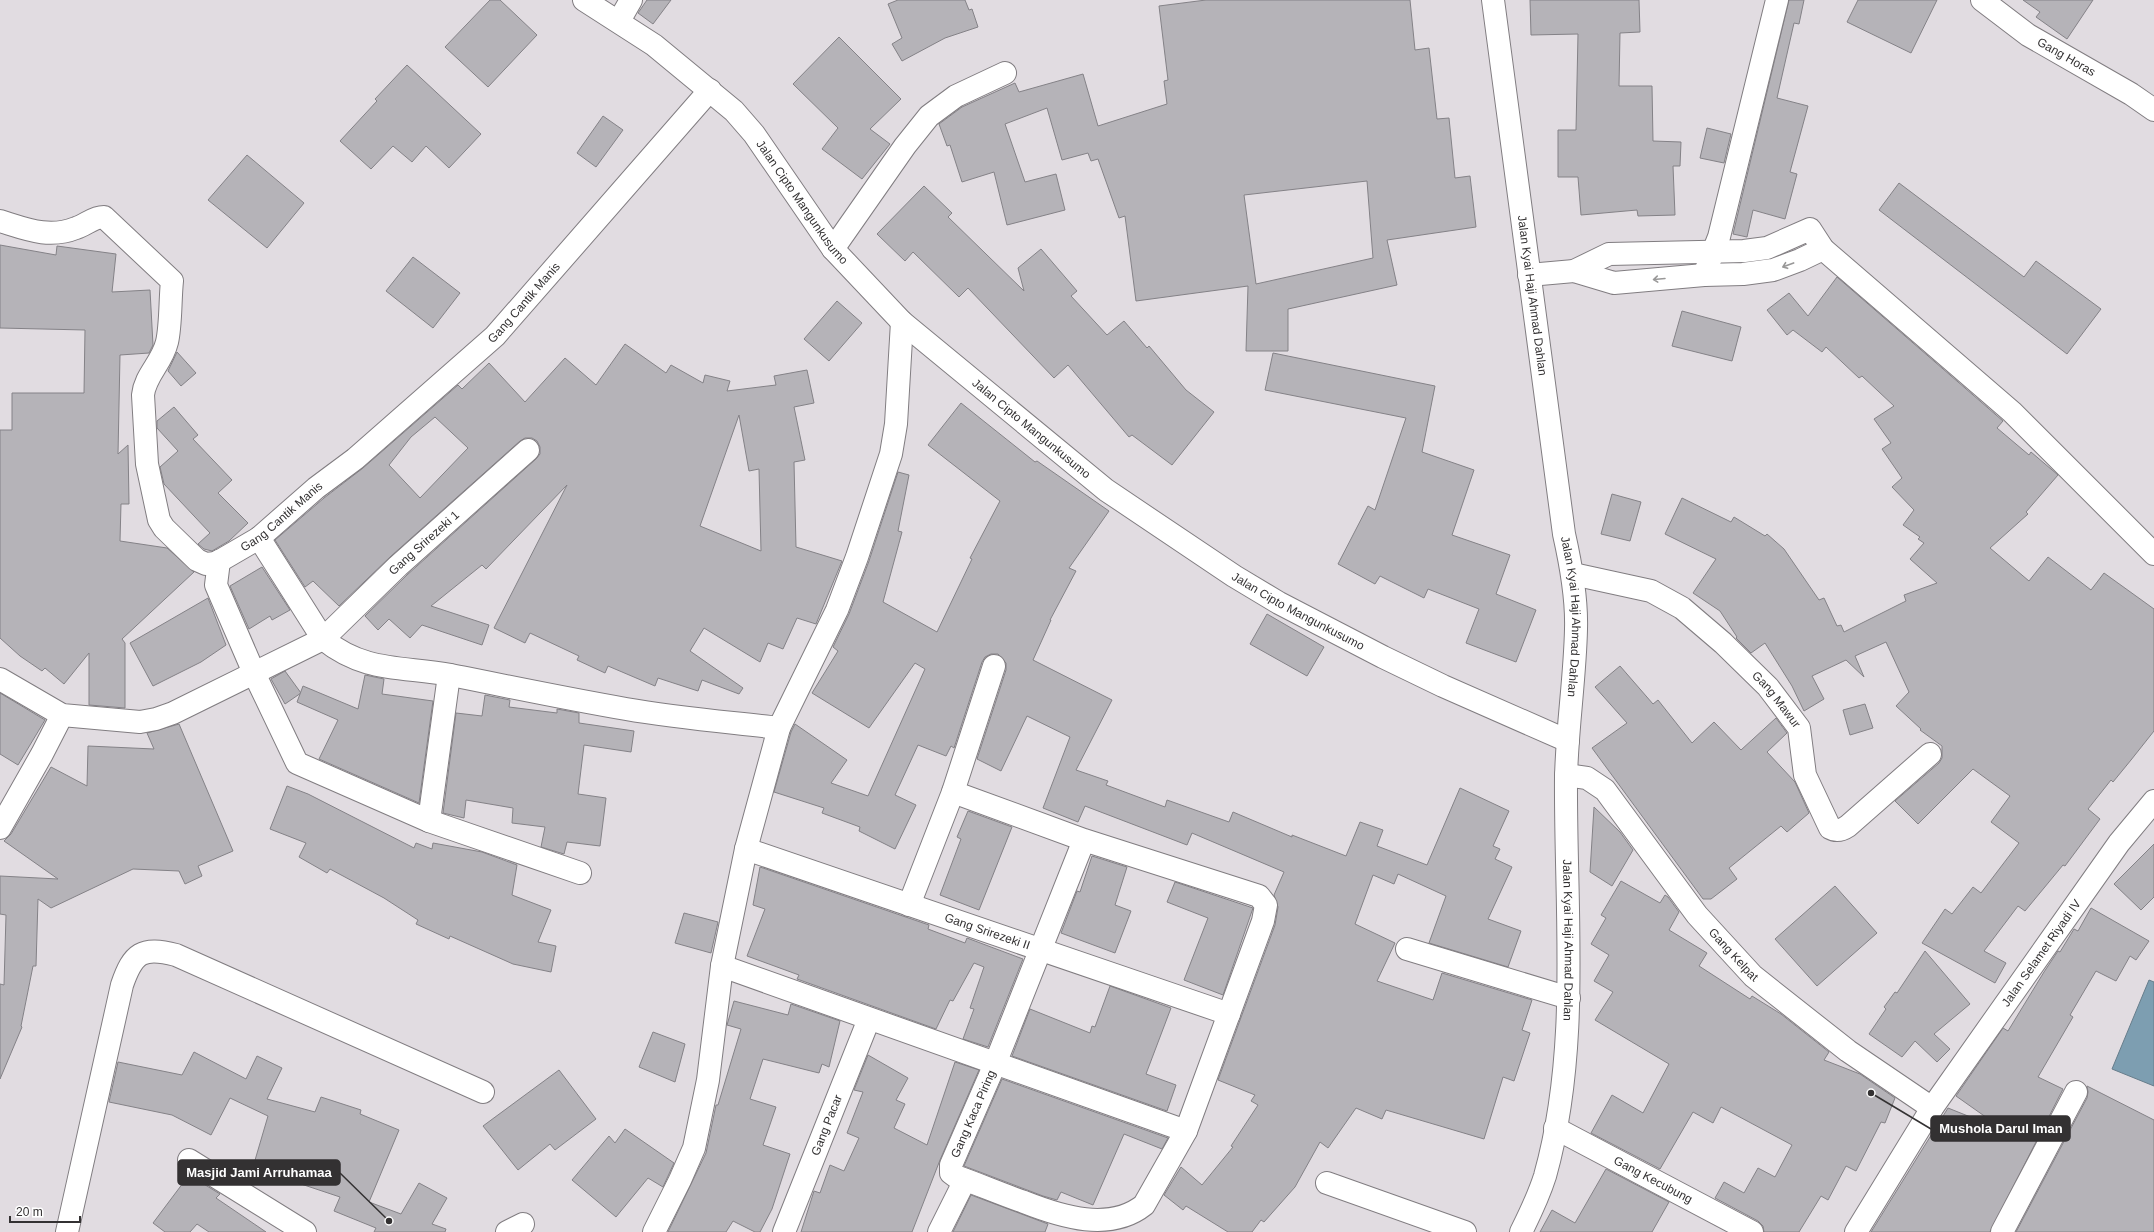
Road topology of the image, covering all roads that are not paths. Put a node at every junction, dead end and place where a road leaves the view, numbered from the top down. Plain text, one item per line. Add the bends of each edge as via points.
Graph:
1 (584, 0) edge
2 (631, 0) edge
3 (1493, 0) edge
4 (1777, 0) edge
5 (1982, 0) edge
6 (619, 21) junction
7 (1005, 73) dead end
8 (710, 90) junction
9 (2151, 101) edge
10 (0, 221) edge
11 (833, 249) junction
12 (1823, 249) junction
13 (1713, 252) junction
14 (1574, 271) junction
15 (1529, 275) junction
16 (1704, 275) junction
17 (902, 322) junction
18 (528, 450) dead end
19 (258, 538) junction
20 (2154, 554) edge
21 (219, 561) junction
22 (1573, 574) junction
23 (323, 638) junction
24 (994, 666) dead end
25 (254, 673) junction
26 (449, 675) junction
27 (0, 679) edge
28 (62, 715) junction
29 (780, 728) junction
30 (1568, 741) junction
31 (1930, 754) dead end
32 (1566, 775) junction
33 (953, 792) junction
34 (2154, 801) edge
35 (429, 821) junction
36 (0, 828) edge
37 (1084, 840) junction
38 (746, 849) junction
39 (580, 873) dead end
40 (909, 905) junction
41 (1040, 950) junction
42 (1407, 950) dead end
43 (722, 966) junction
44 (1569, 998) junction
45 (1229, 1014) junction
46 (870, 1019) junction
47 (995, 1064) junction
48 (482, 1092) dead end
49 (2076, 1092) dead end
50 (1932, 1108) junction
51 (1555, 1128) junction
52 (1186, 1131) junction
53 (189, 1160) dead end
54 (965, 1180) junction
55 (1327, 1183) dead end
56 (67, 1232) edge
57 (305, 1232) edge
58 (654, 1232) edge
59 (784, 1232) edge
60 (939, 1232) edge
61 (1465, 1232) edge
62 (1521, 1232) edge
63 (1752, 1232) edge
64 (1856, 1232) edge
65 (2002, 1232) edge

1 - 6 street, Jalan Cipto Mangunkusumo
2 - 6 street
3 - 15 street, Jalan Kyai Haji Ahmad Dahlan
4 - 13 street via 1719,237
5 - 9 street, Gang Horas via 2028,35
6 - 8 street, Jalan Cipto Mangunkusumo via 654,45
7 - 11 street via 956,96 928,116
8 - 11 street, Jalan Cipto Mangunkusumo via 734,111 754,134
8 - 19 street, Gang Cantik Manis via 495,336 355,459 316,488
10 - 21 street, Gang Cantik Manis via 37,233 50,234 74,229 98,217 104,217 172,281 167,341 161,358 144,385 147,464 159,520 164,528 197,560 206,564
11 - 17 street, Jalan Cipto Mangunkusumo
12 - 13 street via 1810,229 1767,248
12 -> 16 street via 1773,270
12 - 20 street via 2012,412
13 - 14 street via 1609,254
13 - 16 street
14 - 15 street
16 -> 14 street via 1614,283
15 - 22 street, Jalan Kyai Haji Ahmad Dahlan via 1564,534
17 - 29 street via 896,424 891,454 837,610
17 - 30 street, Jalan Cipto Mangunkusumo via 1106,490 1234,576 1279,603 1383,657
18 - 23 street, Gang Srirezeki 1 via 398,566
19 - 21 street, Gang Cantik Manis
19 - 23 street
21 - 25 street via 216,585
22 - 30 street, Jalan Kyai Haji Ahmad Dahlan via 1576,628
22 - 31 street, Gang Mawur via 1651,591 1682,608 1723,643 1768,688 1799,728 1805,775 1833,830 1848,826
23 - 25 street, Gang Srirezeki 1
23 - 26 street via 338,650 376,666
24 - 33 street
25 - 28 street, Gang Srirezeki 1 via 173,712 148,721 132,722
25 - 35 street via 297,763
26 - 29 street via 628,709
26 - 35 street
27 - 28 street
28 - 36 street
29 - 38 street
30 - 32 street, Jalan Kyai Haji Ahmad Dahlan
32 - 44 street, Jalan Kyai Haji Ahmad Dahlan
32 - 50 street, Gang Kelpat via 1587,778 1605,790 1697,915 1753,976 1848,1051
33 - 37 street
33 - 40 street
34 - 50 street, Jalan Selamet Riyadi IV via 2120,843
35 - 39 street
37 - 41 street
37 - 45 street, Gang Kaca Piring via 1263,899 1266,908
38 - 40 street, Gang Srirezeki II
38 - 43 street
40 - 41 street, Gang Srirezeki II
41 - 45 street, Gang Srirezeki II
41 - 47 street
42 - 44 street
43 - 46 street
43 - 58 street via 708,1080 694,1148
44 - 51 street, Jalan Kyai Haji Ahmad Dahlan via 1570,1011
45 - 52 street, Gang Kaca Piring
46 - 47 street
46 - 59 street, Gang Pacar
47 - 52 street
47 - 54 street, Gang Kaca Piring via 951,1165 953,1174
48 - 56 street via 176,955 155,951 138,954 128,967 122,985
49 - 65 street
50 - 64 street, Jalan Selamet Riyadi IV
51 - 62 street, Jalan Kyai Haji Ahmad Dahlan via 1544,1178
51 - 63 street, Gang Kecubung
52 - 54 street, Gang Kaca Piring via 1144,1205 1136,1214 1126,1219 1102,1223 1069,1219
53 - 57 street
54 - 60 street
55 - 61 street

